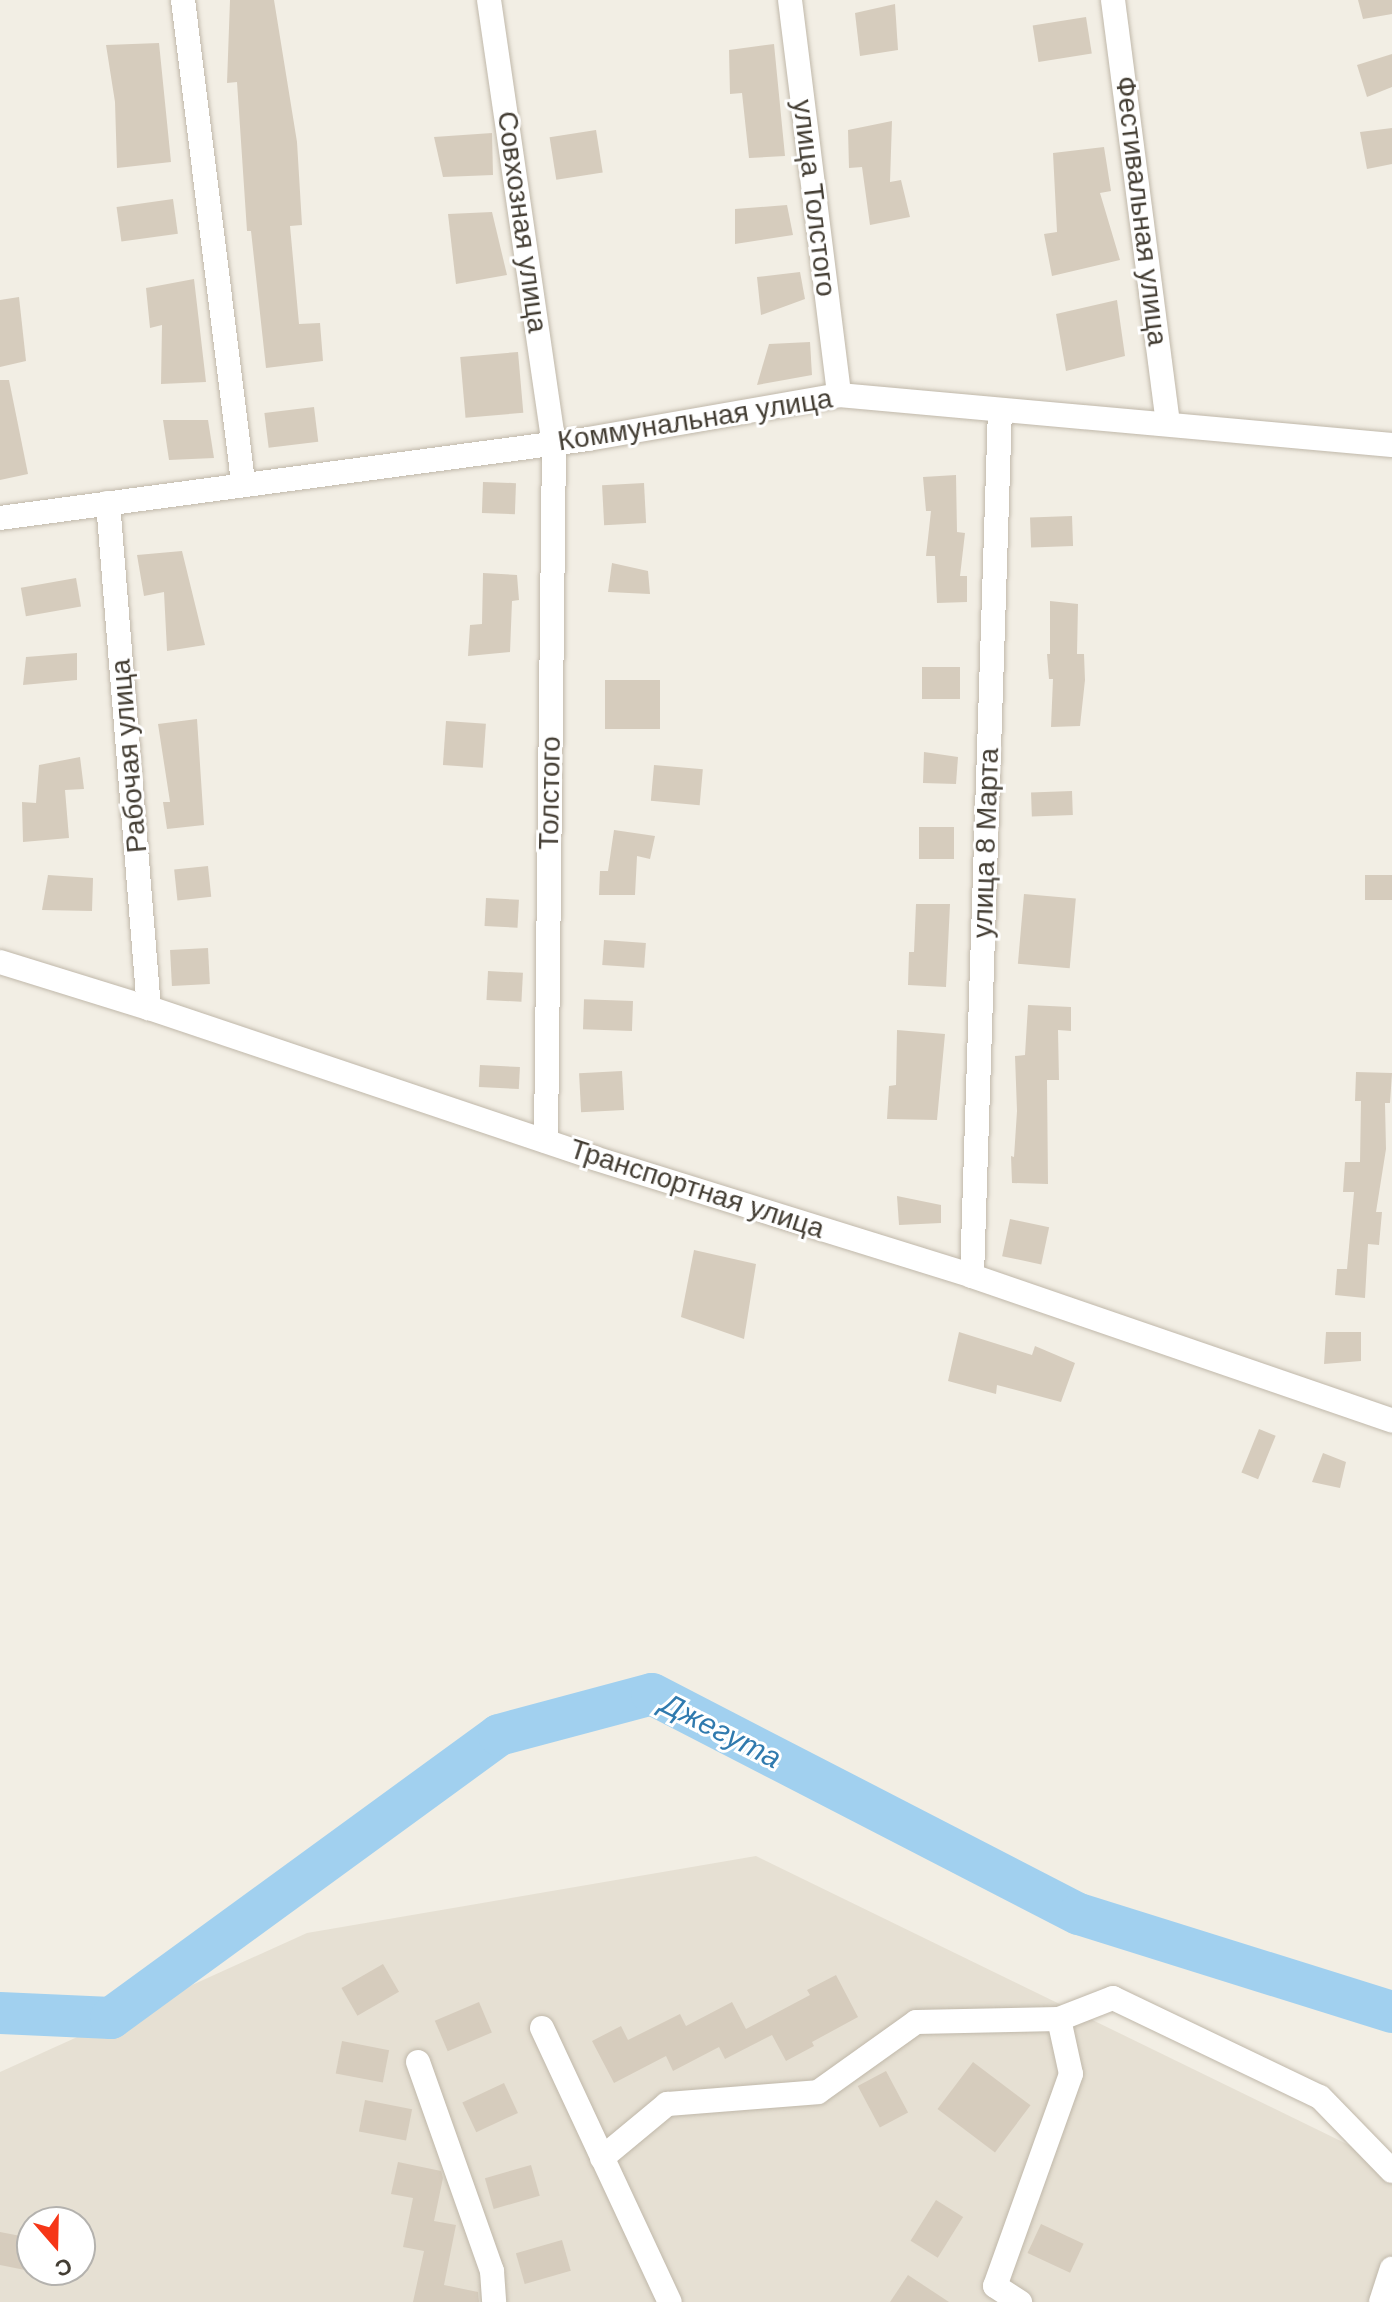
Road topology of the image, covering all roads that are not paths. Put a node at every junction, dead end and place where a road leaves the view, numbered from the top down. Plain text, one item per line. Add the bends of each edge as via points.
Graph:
1 (183, 0) edge
2 (489, 0) edge
3 (790, 0) edge
4 (1113, 0) edge
5 (839, 395) junction
6 (1000, 411) junction
7 (1168, 423) junction
8 (554, 444) junction
9 (1392, 445) edge
10 (243, 485) junction
11 (108, 503) junction
12 (0, 518) edge
13 (0, 962) edge
14 (149, 1008) junction
15 (546, 1141) junction
16 (972, 1276) junction
17 (1392, 1421) edge
18 (1059, 2019) junction
19 (542, 2028) dead end
20 (418, 2062) dead end
21 (602, 2158) junction
22 (1392, 2171) edge
23 (1392, 2269) edge
24 (494, 2302) edge
25 (670, 2302) edge
26 (1020, 2302) edge
27 (1381, 2302) edge

1 - 10 street
2 - 8 street, Совхозная улица
3 - 5 street, улица Толстого
4 - 7 street, Фестивальная улица
5 - 6 street, Коммунальная улица
5 - 8 street, Коммунальная улица
6 - 7 street, Коммунальная улица
6 - 16 street, улица 8 Марта
7 - 9 street, Коммунальная улица
8 - 10 street, Коммунальная улица
8 - 15 street, Толстого
10 - 11 street, Коммунальная улица
11 - 12 street, Коммунальная улица
11 - 14 street, Рабочая улица
13 - 14 street, Транспортная улица
14 - 15 street, Транспортная улица
15 - 16 street, Транспортная улица
16 - 17 street, Транспортная улица
18 - 21 street via 916,2022 818,2092 667,2104
18 - 22 street via 1113,1998 1320,2097
18 - 26 street via 1071,2074 995,2286
19 - 21 street
20 - 24 street via 492,2271
21 - 25 street
23 - 27 street

